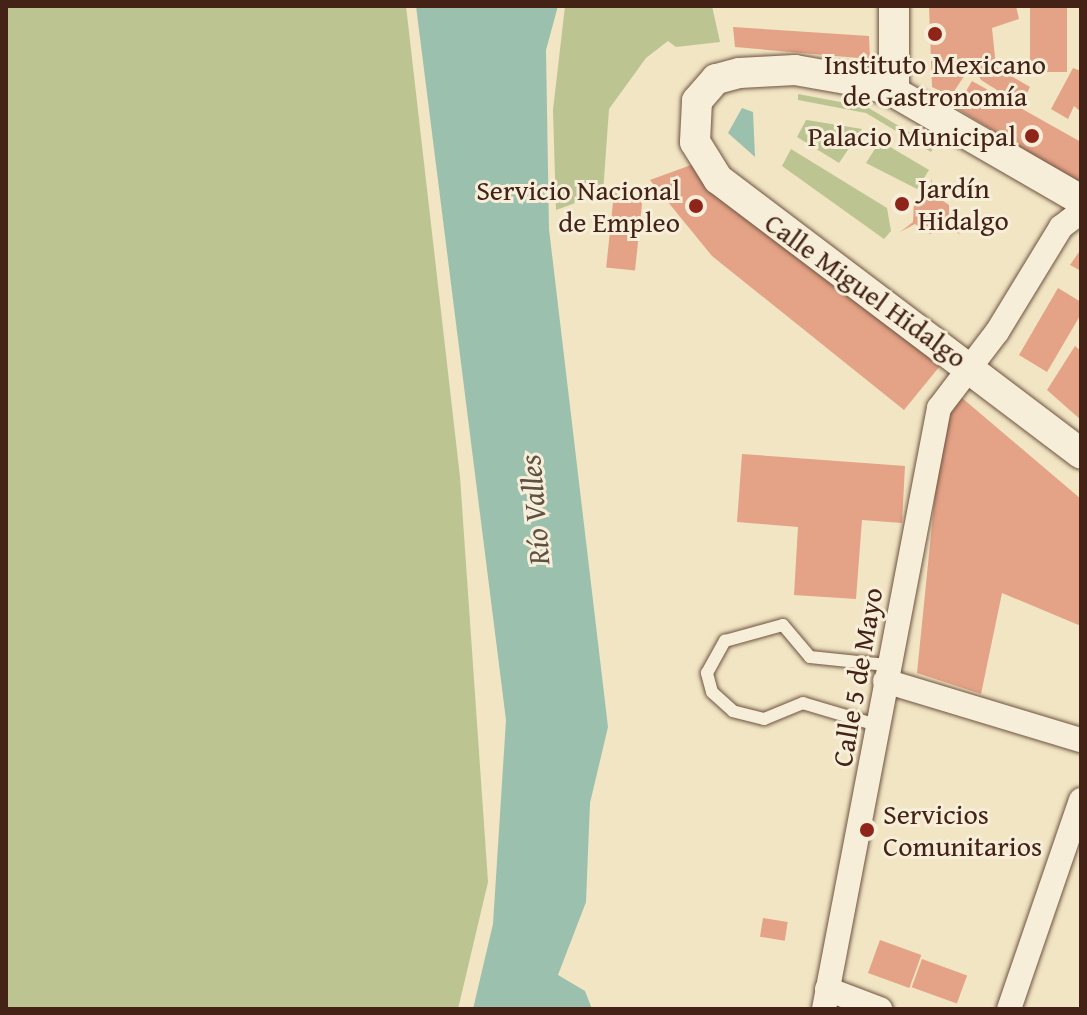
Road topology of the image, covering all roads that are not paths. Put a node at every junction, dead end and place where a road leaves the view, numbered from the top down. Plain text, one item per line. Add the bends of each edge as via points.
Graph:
1 (894, 6) edge
2 (894, 92) junction
3 (1081, 200) edge
4 (1081, 212) edge
5 (967, 363) junction
6 (1081, 454) edge
7 (886, 673) junction
8 (880, 726) junction
9 (1081, 740) edge
10 (1081, 800) edge
11 (826, 999) edge
12 (880, 1009) edge
13 (1009, 1009) edge

1 - 2 street
2 - 3 street
2 - 5 street, Calle Miguel Hidalgo via 781,71 716,79 697,101 695,142 718,179
4 - 5 street, Calle 5 de Mayo via 1061,227 997,332
5 - 6 street, Calle Miguel Hidalgo
5 - 7 street, Calle 5 de Mayo via 939,408
7 - 8 street, Calle 5 de Mayo
7 - 8 lane via 810,657 783,625 725,641 707,673 712,692 733,711 764,719 803,703
7 - 9 street
8 - 11 street, Calle 5 de Mayo
10 - 13 street
11 - 12 street

